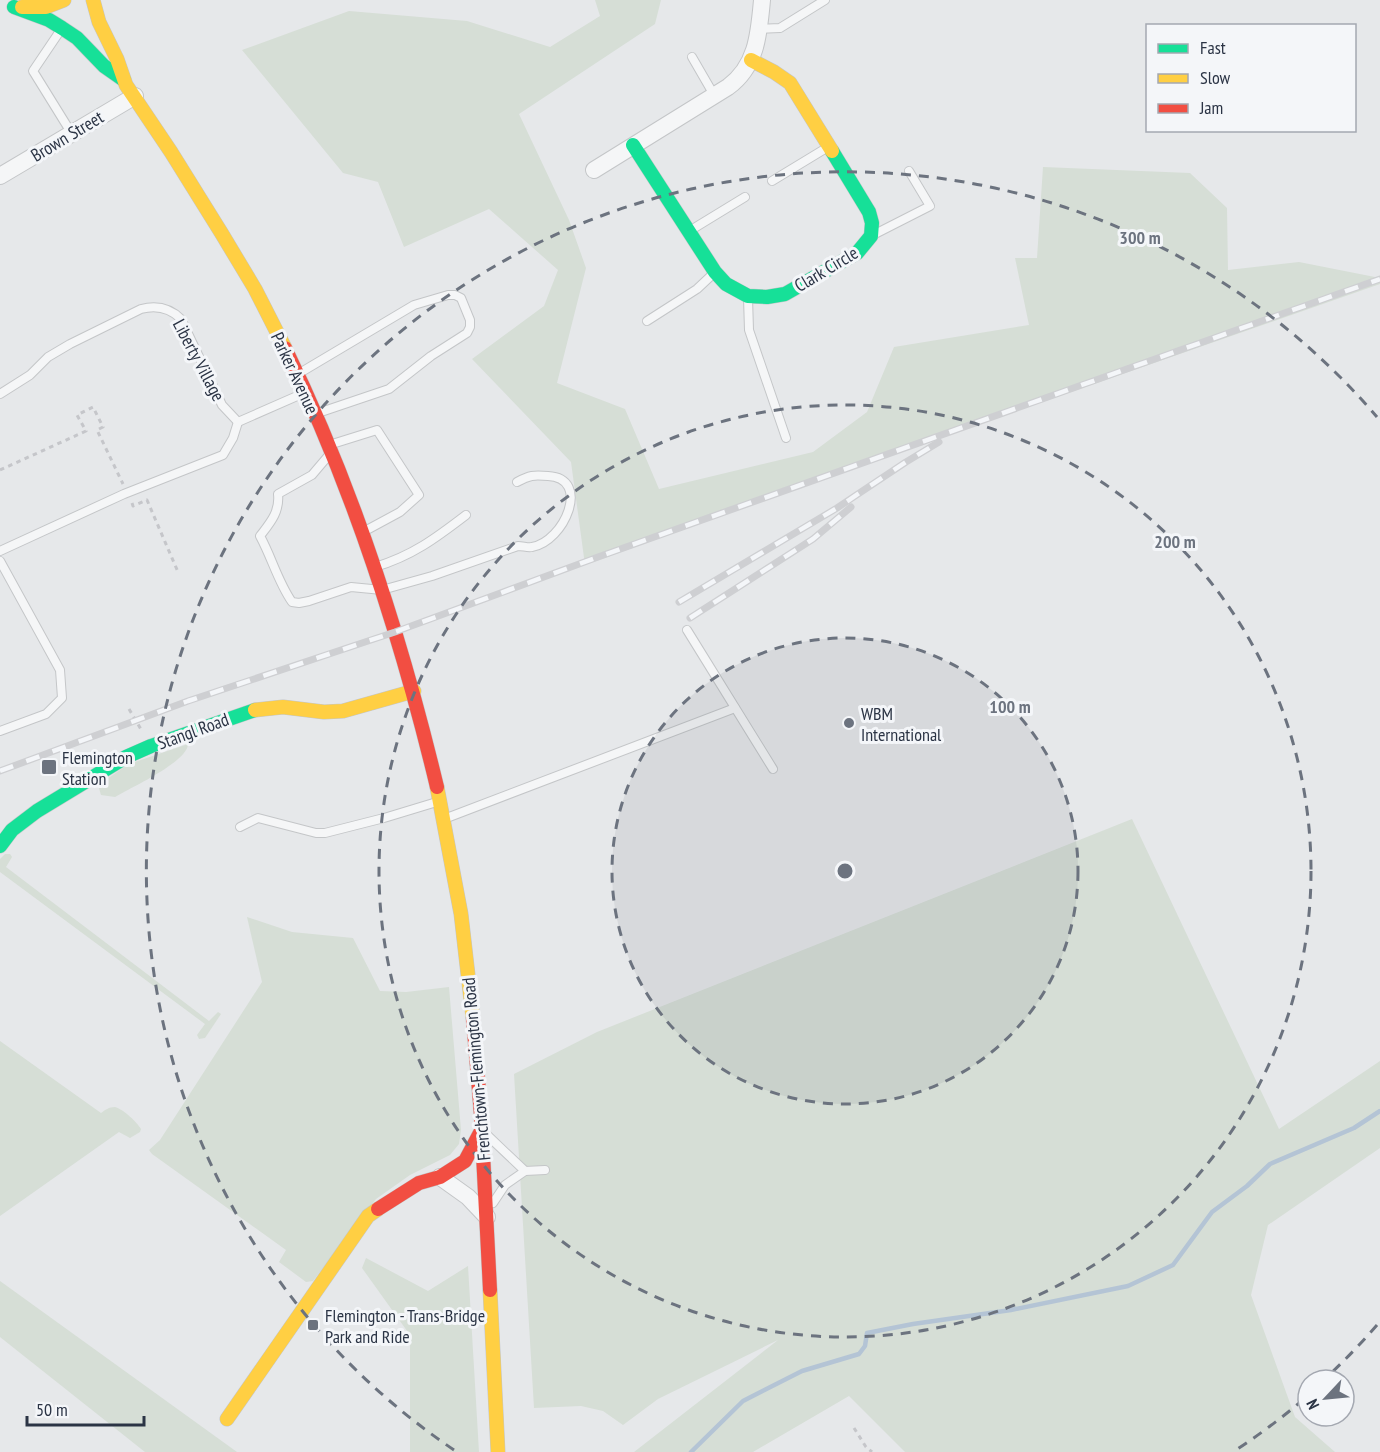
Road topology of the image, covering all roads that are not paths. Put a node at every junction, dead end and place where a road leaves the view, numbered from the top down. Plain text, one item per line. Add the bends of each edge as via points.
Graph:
1 (64, 0) edge
2 (93, 0) edge
3 (762, 0) edge
4 (819, 2) edge
5 (7, 4) edge
6 (62, 28) junction
7 (759, 29) junction
8 (692, 57) dead end
9 (751, 60) junction
10 (124, 80) junction
11 (714, 95) junction
12 (135, 96) junction
13 (72, 134) junction
14 (633, 145) junction
15 (829, 147) junction
16 (594, 170) dead end
17 (909, 171) dead end
18 (0, 176) edge
19 (772, 181) dead end
20 (745, 197) dead end
21 (688, 231) junction
22 (871, 236) junction
23 (715, 272) junction
24 (748, 296) junction
25 (647, 321) dead end
26 (296, 375) junction
27 (305, 393) junction
28 (0, 394) edge
29 (315, 414) junction
30 (238, 422) junction
31 (786, 438) dead end
32 (330, 449) junction
33 (518, 482) dead end
34 (466, 515) dead end
35 (363, 532) junction
36 (0, 551) edge
37 (0, 561) edge
38 (374, 567) junction
39 (382, 590) junction
40 (687, 630) dead end
41 (414, 691) junction
42 (735, 708) junction
43 (0, 730) edge
44 (773, 769) dead end
45 (440, 800) junction
46 (444, 819) junction
47 (240, 826) dead end
48 (0, 846) edge
49 (481, 1129) junction
50 (545, 1170) dead end
51 (525, 1171) junction
52 (440, 1178) junction
53 (487, 1217) junction
54 (227, 1419) dead end
55 (498, 1452) edge

1 - 5 main road via 46,7
2 - 10 main road, Parker Avenue via 96,17 118,58
3 - 7 street
4 - 7 lane via 780,28
5 - 6 main road, Parker Avenue
6 - 10 main road, Parker Avenue
6 - 13 lane via 33,71
7 - 9 street
8 - 11 lane
9 - 11 street via 735,81
9 - 15 main road, Clark Circle via 787,79
10 - 12 main road, Parker Avenue
11 - 14 street
12 - 13 street, Brown Street
12 - 26 main road, Parker Avenue via 244,270
13 - 18 street, Brown Street
14 - 16 street
14 - 21 main road
15 - 19 lane
15 - 22 main road, Clark Circle via 869,212 873,223
17 - 22 lane via 930,206
20 - 21 lane
21 - 23 main road
22 - 24 main road, Clark Circle via 856,254 784,294
23 - 24 main road via 726,284
23 - 25 lane via 698,289
24 - 31 lane via 749,330
26 - 27 main road, Parker Avenue
26 - 29 lane via 414,305 448,295 461,298 470,320 467,333 389,389
27 - 29 main road, Parker Avenue
27 - 30 lane
28 - 30 lane, Liberty Village via 70,344 150,307 173,311 181,319 222,405
29 - 32 main road, Parker Avenue
30 - 36 lane via 223,455 127,493
32 - 35 main road, Parker Avenue
32 - 35 lane via 377,430 419,495 400,512
32 - 39 lane via 312,475 278,494 276,513 260,536 292,602 309,601 351,587
33 - 39 lane via 530,475 559,476 565,482 571,498 568,515 543,543 518,546
34 - 38 lane via 408,556
35 - 38 main road, Parker Avenue
37 - 43 lane via 60,670 62,698 46,714
38 - 39 main road, Parker Avenue
39 - 41 main road, Parker Avenue
40 - 42 lane
41 - 45 main road, Frenchtown-Flemington Road
41 - 48 main road, Stangl Road via 343,711 283,706 253,710 151,746 116,762 37,811 12,830
42 - 44 lane
42 - 46 lane
45 - 46 main road, Frenchtown-Flemington Road
45 - 47 lane via 325,833 258,818
46 - 49 main road, Frenchtown-Flemington Road via 466,957
49 - 51 lane
49 - 52 main road via 465,1161
49 - 53 main road, Frenchtown-Flemington Road
50 - 51 lane
51 - 53 lane via 500,1191
52 - 53 street via 468,1197
52 - 54 main road via 419,1183 368,1216
53 - 55 main road, Frenchtown-Flemington Road

